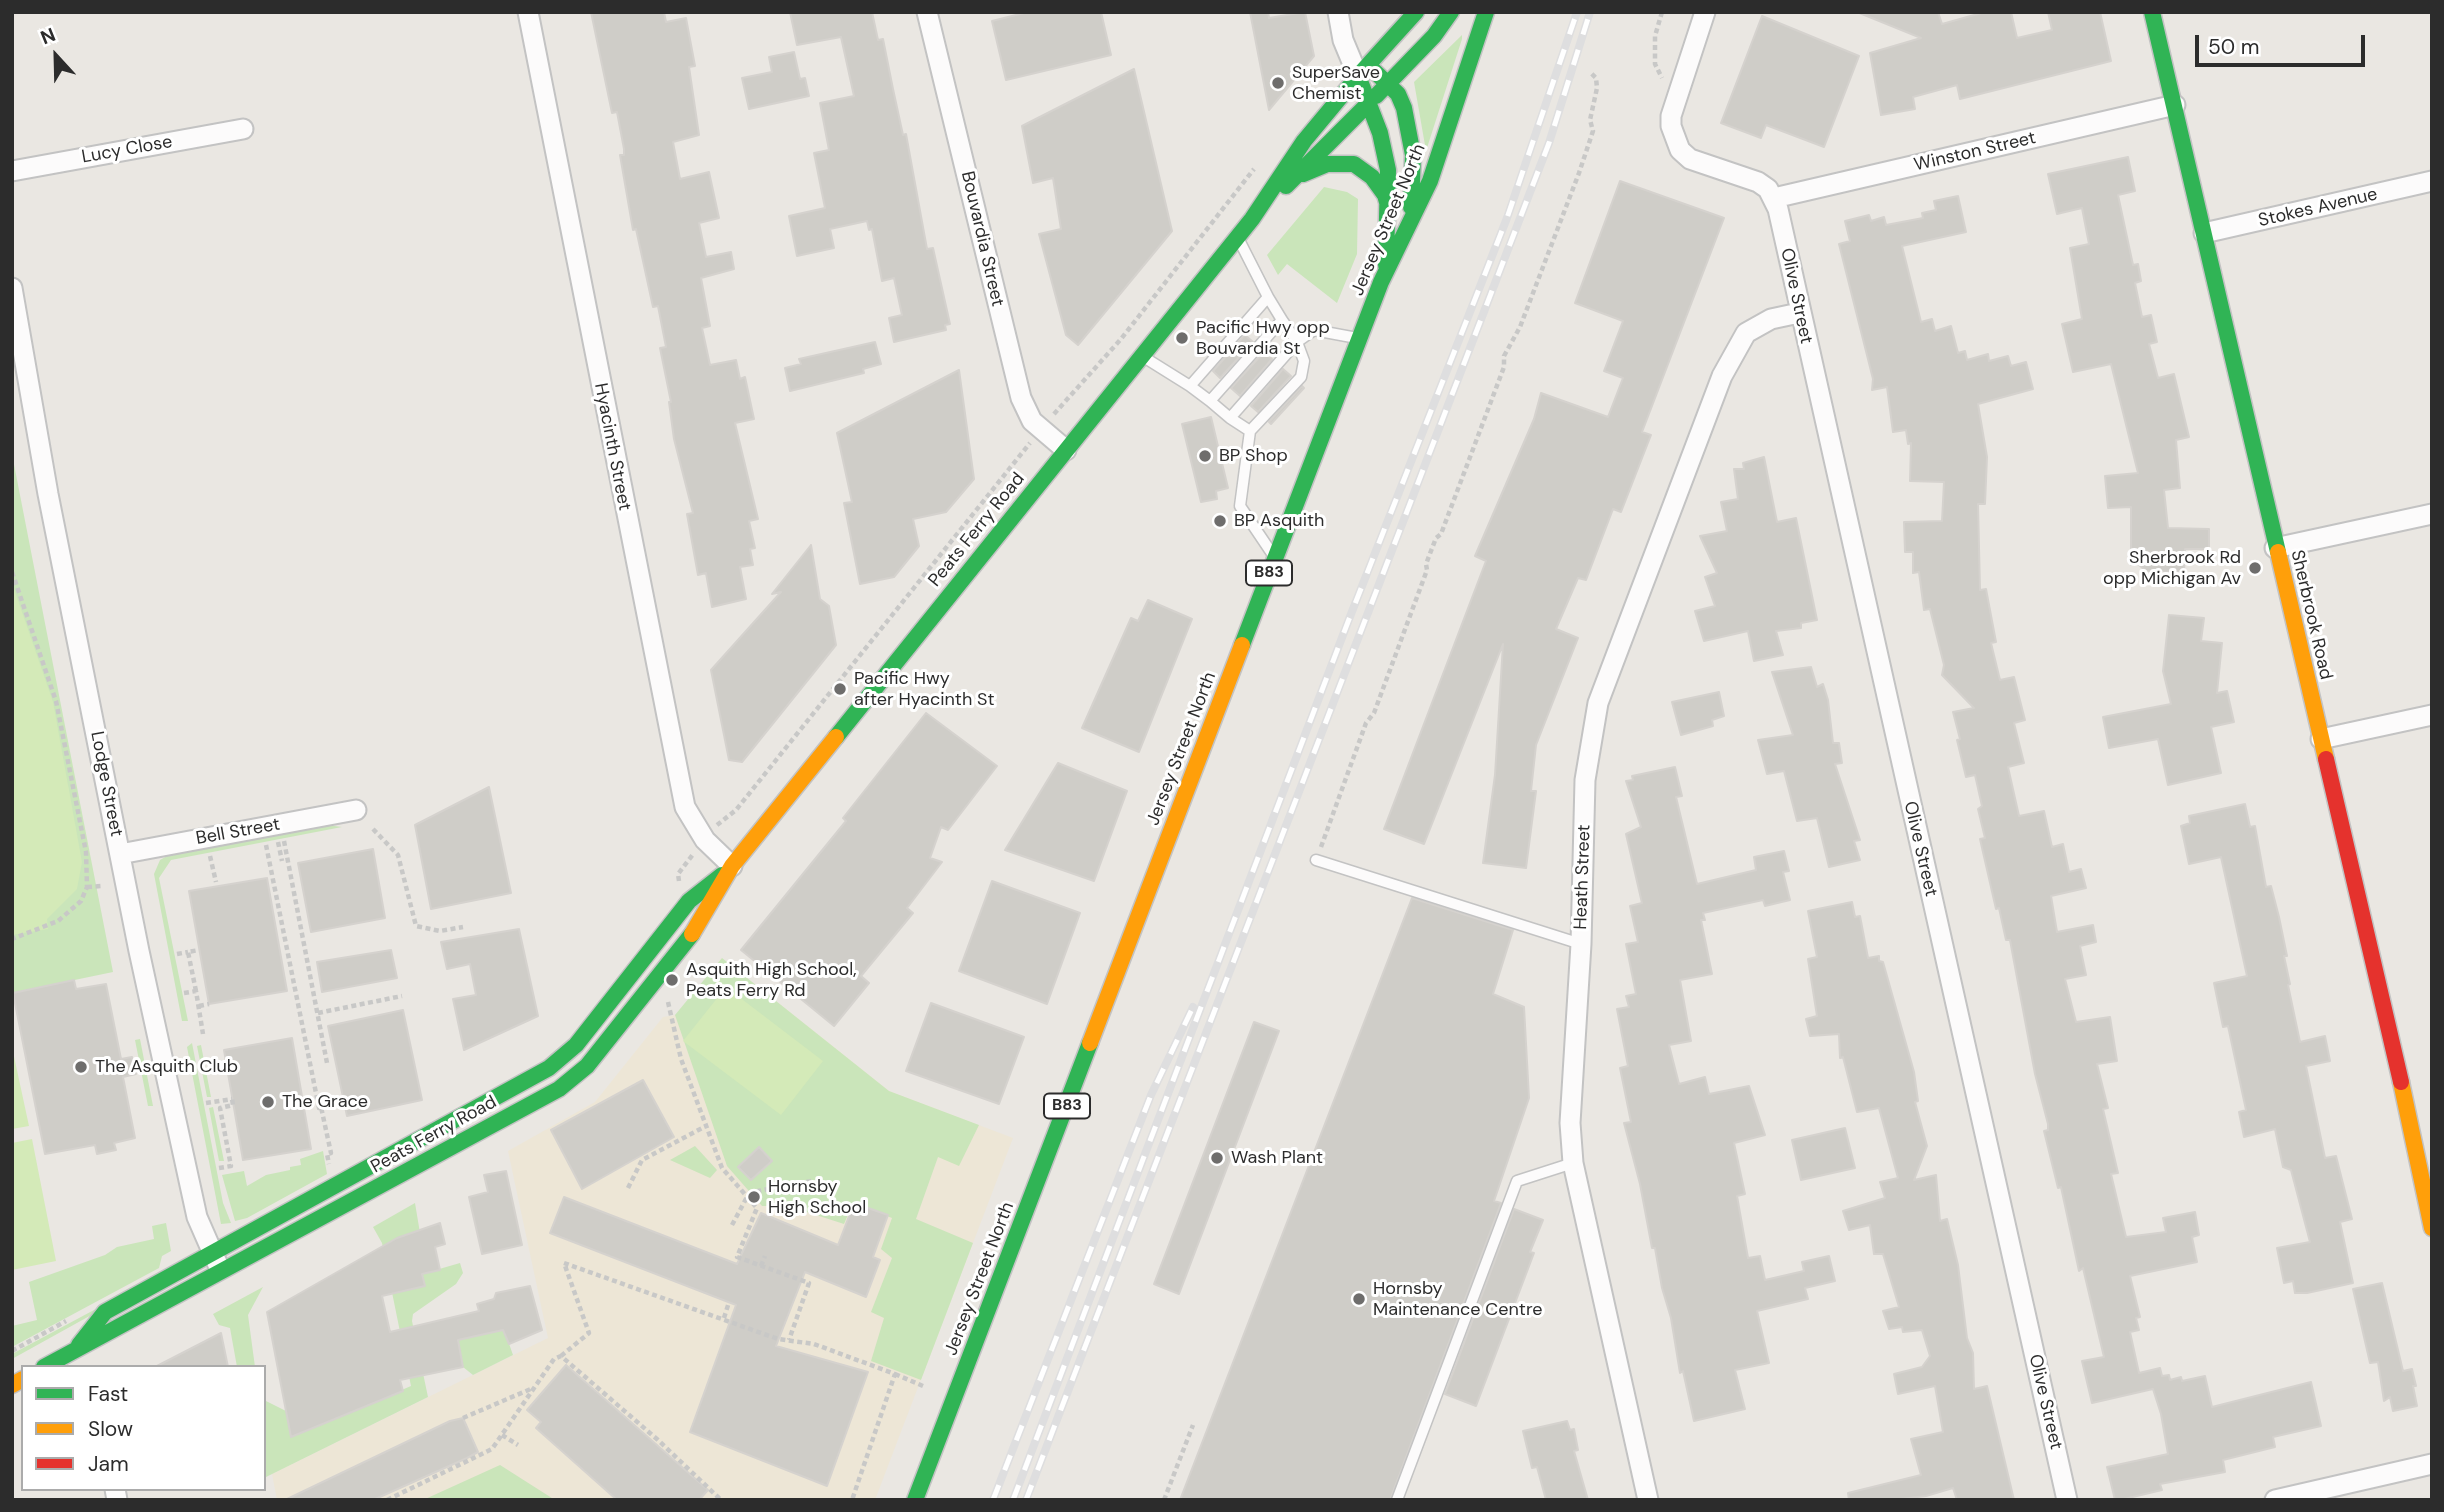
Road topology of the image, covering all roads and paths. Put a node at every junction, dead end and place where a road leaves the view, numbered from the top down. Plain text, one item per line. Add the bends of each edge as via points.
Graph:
1 (528, 12) edge
2 (927, 12) edge
3 (1338, 12) edge
4 (1416, 12) edge
5 (1451, 12) edge
6 (1486, 12) edge
7 (1662, 12) edge
8 (1705, 12) edge
9 (2152, 12) edge
10 (1363, 71) junction
11 (1591, 74) dead end
12 (1662, 78) dead end
13 (1389, 83) junction
14 (1368, 104) junction
15 (2175, 105) junction
16 (243, 129) dead end
17 (1263, 158) dead end
18 (12, 171) edge
19 (2432, 181) edge
20 (1287, 186) junction
21 (1774, 198) junction
22 (1389, 210) junction
23 (1252, 219) junction
24 (2204, 233) junction
25 (1237, 236) junction
26 (1405, 238) junction
27 (1381, 282) junction
28 (12, 288) edge
29 (1268, 298) junction
30 (1799, 313) junction
31 (1282, 320) junction
32 (1361, 338) junction
33 (1297, 342) junction
34 (1142, 356) junction
35 (1190, 386) junction
36 (1210, 401) junction
37 (1063, 404) dead end
38 (1230, 418) junction
39 (1250, 431) junction
40 (1066, 450) junction
41 (1022, 453) dead end
42 (2432, 514) edge
43 (2275, 548) junction
44 (1275, 558) junction
45 (12, 572) edge
46 (2432, 715) edge
47 (2320, 739) junction
48 (356, 810) dead end
49 (720, 822) dead end
50 (373, 829) dead end
51 (266, 844) dead end
52 (120, 854) junction
53 (210, 855) dead end
54 (688, 859) dead end
55 (1316, 860) joint
56 (282, 861) dead end
57 (732, 866) junction
58 (216, 882) dead end
59 (102, 886) dead end
60 (87, 887) junction
61 (679, 891) dead end
62 (463, 927) dead end
63 (12, 939) edge
64 (1581, 944) junction
65 (199, 950) dead end
66 (188, 952) junction
67 (177, 954) dead end
68 (196, 991) junction
69 (184, 993) dead end
70 (402, 996) dead end
71 (667, 998) dead end
72 (209, 1004) dead end
73 (199, 1006) junction
74 (318, 1013) junction
75 (203, 1034) dead end
76 (327, 1063) dead end
77 (206, 1103) dead end
78 (706, 1126) junction
79 (1573, 1163) junction
80 (219, 1168) dead end
81 (331, 1173) dead end
82 (812, 1181) dead end
83 (628, 1188) dead end
84 (747, 1196) junction
85 (732, 1225) dead end
86 (2432, 1228) edge
87 (212, 1254) junction
88 (765, 1256) dead end
89 (747, 1261) junction
90 (742, 1266) dead end
91 (761, 1266) junction
92 (222, 1273) junction
93 (729, 1302) dead end
94 (75, 1316) dead end
95 (724, 1318) junction
96 (788, 1340) junction
97 (76, 1349) junction
98 (12, 1351) edge
99 (561, 1356) junction
100 (48, 1365) edge
101 (85, 1365) edge
102 (895, 1374) junction
103 (923, 1386) dead end
104 (535, 1387) junction
105 (463, 1418) dead end
106 (1193, 1425) dead end
107 (502, 1435) junction
108 (518, 1445) dead end
109 (2432, 1464) edge
110 (398, 1497) edge
111 (387, 1500) edge
112 (721, 1500) edge
113 (852, 1500) edge
114 (915, 1500) edge
115 (1164, 1500) edge
116 (1397, 1500) edge
117 (1648, 1500) edge
118 (2067, 1500) edge
119 (2275, 1500) edge

1 - 57 street, Hyacinth Street via 685,807 705,840
2 - 40 street, Bouvardia Street via 1021,398 1032,421
3 - 10 street via 1349,52
4 - 10 main road, Peats Ferry Road
5 - 13 main road, Peats Ferry Road
6 - 26 main road, Jersey Street North / B83 via 1430,181
7 - 12 path via 1655,36 1655,64
8 - 21 street via 1671,116 1674,138 1690,159 1758,182
9 - 15 main road, Sherbrook Road
10 - 13 main road, B83
10 - 14 main road, B83
10 - 23 main road, Peats Ferry Road via 1304,141
11 - 55 path via 1597,88 1590,120 1593,131 1579,173 1520,327 1504,356 1504,367
13 - 14 main road, Peats Ferry Road
13 - 26 main road, B83 via 1404,108 1412,146 1411,209
14 - 20 main road, Peats Ferry Road
14 - 22 main road, B83 via 1385,157
15 - 21 street, Winston Street
15 - 24 main road, Sherbrook Road
16 - 18 street, Lucy Close
17 - 37 path via 1121,339
19 - 24 street, Stokes Avenue
20 - 22 main road via 1321,165 1354,164 1372,177
20 - 23 main road, Peats Ferry Road
21 - 30 street, Olive Street
22 - 27 main road, B83
23 - 25 main road, Peats Ferry Road
24 - 43 main road, Sherbrook Road
25 - 29 lane
25 - 34 main road, Peats Ferry Road
26 - 27 main road, Jersey Street North / B83
27 - 32 main road, Jersey Street North / B83
28 - 52 street, Lodge Street
29 - 31 lane
29 - 35 lane
30 - 64 street, Heath Street via 1758,324 1737,345 1598,703 1585,780
30 - 118 street, Olive Street
31 - 33 lane
31 - 36 lane
32 - 33 lane via 1314,330
32 - 44 main road, Jersey Street North / B83
33 - 38 lane
33 - 39 lane via 1304,361 1301,377
34 - 35 lane
34 - 40 main road, Peats Ferry Road
35 - 36 lane
36 - 38 lane
38 - 39 lane
39 - 44 lane via 1240,506
40 - 57 main road, Peats Ferry Road
41 - 49 path via 736,810
42 - 43 street
43 - 47 main road, Sherbrook Road
44 - 114 main road, Jersey Street North / B83
45 - 60 path via 56,701 86,852
46 - 47 street
47 - 86 main road, Sherbrook Road
48 - 52 street, Bell Street
50 - 62 path via 398,855 416,926 440,931
51 - 81 path via 331,1153 327,1154
52 - 87 street, Lodge Street via 197,1217
53 - 58 path
54 - 61 path via 678,874
55 - 64 lane
56 - 74 path via 281,841
57 - 87 main road, Peats Ferry Road via 689,901 576,1045 549,1068
57 - 92 main road, Peats Ferry Road via 700,923 576,1077
59 - 60 path
60 - 63 path via 80,901 58,921
64 - 79 street, Heath Street via 1570,1123
65 - 66 path
66 - 67 path
66 - 68 path
68 - 69 path
68 - 73 path
70 - 74 path
71 - 78 path via 681,1059
72 - 73 path
73 - 75 path
74 - 76 path
77 - 80 path via 232,1099 233,1105 220,1108 231,1166
78 - 83 path via 642,1160
78 - 84 path via 722,1168
79 - 116 lane via 1517,1181
79 - 117 street, Heath Street
82 - 84 path
84 - 85 path
84 - 89 path via 757,1208 737,1257
87 - 92 street, Lodge Street
87 - 97 main road, Peats Ferry Road via 106,1312
88 - 91 path
89 - 90 path
89 - 91 path
91 - 96 path via 809,1283
92 - 97 main road, Peats Ferry Road
93 - 95 path
94 - 98 path
95 - 96 path
95 - 99 path via 564,1262 589,1333
96 - 102 path via 814,1344
97 - 100 main road, Peats Ferry Road
97 - 101 street
99 - 104 path
99 - 112 path
102 - 103 path
102 - 113 path
104 - 105 path
104 - 107 path
106 - 115 path
107 - 108 path
107 - 110 path via 492,1450
109 - 119 street
110 - 111 path

